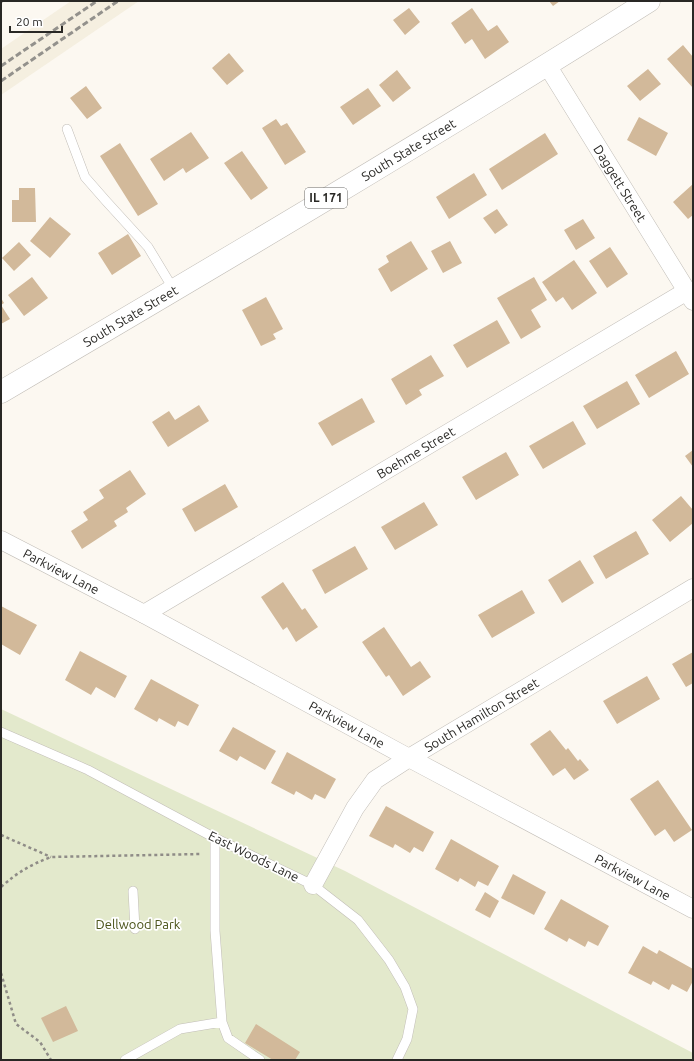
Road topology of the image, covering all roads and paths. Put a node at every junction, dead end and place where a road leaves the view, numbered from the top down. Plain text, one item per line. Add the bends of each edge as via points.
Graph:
1 (648, 1) edge
2 (547, 65) junction
3 (67, 129) dead end
4 (174, 290) junction
5 (690, 296) edge
6 (1, 392) edge
7 (1, 540) edge
8 (693, 588) edge
9 (144, 614) junction
10 (1, 732) edge
11 (409, 758) junction
12 (1, 835) edge
13 (215, 838) junction
14 (215, 854) junction
15 (51, 857) junction
16 (313, 885) junction
17 (1, 887) edge
18 (133, 891) dead end
19 (689, 902) edge
20 (135, 929) dead end
21 (1, 973) edge
22 (222, 1022) junction
23 (51, 1060) edge
24 (125, 1060) edge
25 (260, 1060) edge
26 (397, 1060) edge

1 - 2 main road, South State Street / IL 171
2 - 4 main road, South State Street / IL 171
2 - 5 street, Daggett Street
3 - 4 lane via 85,177 148,247
4 - 6 main road, South State Street / IL 171
5 - 9 street, Boehme Street
7 - 9 street, Parkview Lane
8 - 11 street, South Hamilton Street
9 - 11 street, Parkview Lane
10 - 13 lane, East Woods Lane via 88,770
11 - 16 street, South Hamilton Street via 375,780 355,808
11 - 19 street, Parkview Lane
12 - 15 path
13 - 14 lane
13 - 16 lane, East Woods Lane
14 - 15 path
14 - 22 lane via 215,931
15 - 17 path via 17,873
16 - 26 lane, East Woods Lane via 358,920 405,987 413,1009 407,1039
18 - 20 lane
21 - 23 path via 16,1024 40,1042
22 - 24 lane via 180,1030
22 - 25 lane via 228,1038

